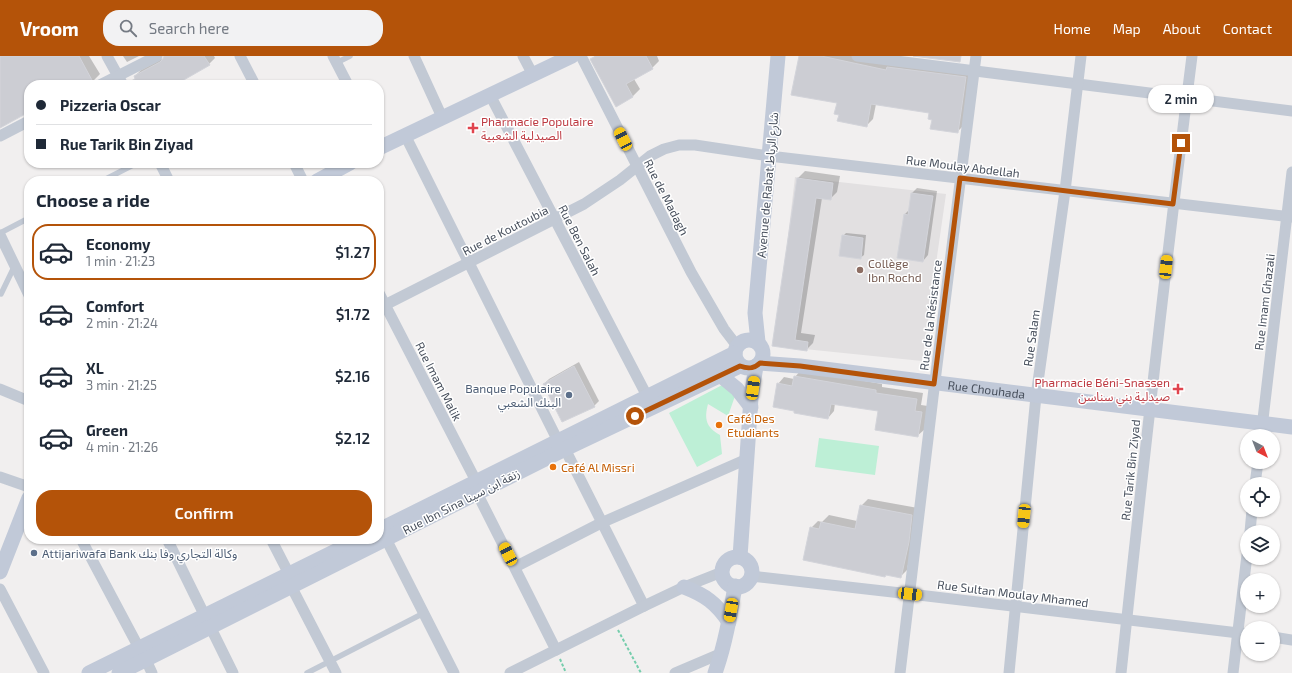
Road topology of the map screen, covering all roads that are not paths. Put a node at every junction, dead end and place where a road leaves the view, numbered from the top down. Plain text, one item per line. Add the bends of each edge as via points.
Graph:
1 (107, 56) edge
2 (157, 56) edge
3 (240, 56) edge
4 (350, 56) edge
5 (414, 56) edge
6 (523, 56) edge
7 (572, 56) edge
8 (581, 56) edge
9 (857, 56) edge
10 (976, 56) edge
11 (1081, 56) edge
12 (1192, 56) edge
13 (335, 59) edge
14 (775, 59) edge
15 (974, 70) junction
16 (533, 75) junction
17 (120, 80) edge
18 (252, 80) edge
19 (346, 80) edge
20 (1078, 83) junction
21 (490, 95) junction
22 (1187, 97) junction
23 (1292, 111) edge
24 (442, 118) junction
25 (24, 124) edge
26 (405, 135) junction
27 (0, 136) edge
28 (384, 145) edge
29 (769, 156) junction
30 (637, 166) junction
31 (127, 168) edge
32 (341, 168) edge
33 (1292, 172) edge
34 (112, 176) edge
35 (327, 176) edge
36 (960, 178) junction
37 (1065, 191) junction
38 (1173, 204) junction
39 (1289, 217) edge
40 (554, 219) junction
41 (24, 221) edge
42 (0, 234) edge
43 (469, 263) junction
44 (15, 265) junction
45 (24, 284) edge
46 (0, 294) edge
47 (384, 305) edge
48 (384, 310) edge
49 (748, 355) junction
50 (720, 375) junction
51 (934, 384) junction
52 (0, 389) edge
53 (647, 396) junction
54 (1036, 396) junction
55 (24, 399) edge
56 (751, 403) junction
57 (1149, 410) junction
58 (1292, 427) edge
59 (1256, 429) edge
60 (1262, 429) edge
61 (1272, 429) edge
62 (561, 445) junction
63 (747, 459) junction
64 (0, 476) edge
65 (24, 485) edge
66 (477, 487) junction
67 (24, 511) edge
68 (601, 523) junction
69 (384, 530) edge
70 (384, 537) edge
71 (84, 544) edge
72 (170, 544) edge
73 (273, 544) edge
74 (351, 544) edge
75 (357, 544) edge
76 (740, 557) junction
77 (1246, 565) edge
78 (514, 567) junction
79 (0, 572) edge
80 (722, 572) junction
81 (751, 576) junction
82 (290, 580) junction
83 (735, 586) junction
84 (684, 587) junction
85 (0, 589) edge
86 (910, 594) junction
87 (644, 606) junction
88 (1015, 607) junction
89 (424, 613) junction
90 (1127, 620) junction
91 (208, 621) junction
92 (1243, 621) edge
93 (729, 622) junction
94 (1240, 634) edge
95 (1280, 639) edge
96 (1292, 640) edge
97 (1240, 643) edge
98 (556, 650) junction
99 (722, 653) junction
100 (146, 660) edge
101 (330, 661) junction
102 (44, 673) edge
103 (89, 673) edge
104 (119, 673) edge
105 (233, 673) edge
106 (308, 673) edge
107 (336, 673) edge
108 (454, 673) edge
109 (510, 673) edge
110 (674, 673) edge
111 (715, 673) edge
112 (900, 673) edge
113 (1009, 673) edge
114 (1121, 673) edge
115 (1233, 673) edge

1 - 17 street
2 - 17 street
3 - 18 street
4 - 13 lane
5 - 24 street
6 - 16 street
7 - 16 street
8 - 30 street, Rue de Madagh
9 - 15 street
10 - 15 street, Rue de la Résistance
11 - 20 street, Rue Salam
12 - 22 street, Rue Tarik Bin Ziyad
13 - 19 street
14 - 29 street, Avenue de Rabat شارع الرباط
15 - 20 street
15 - 36 street, Rue de la Résistance
16 - 21 street
20 - 22 street
20 - 37 street, Rue Salam
21 - 24 street
21 - 40 street, Rue Ben Salah
22 - 23 street
22 - 38 street, Rue Tarik Bin Ziyad
24 - 26 street
25 - 27 street
26 - 28 street
26 - 43 street
29 - 30 street, Rue Moulay Abdellah via 679,145 650,156
29 - 36 street, Rue Moulay Abdellah
29 - 49 street, Avenue de Rabat شارع الرباط via 755,313
30 - 40 street, Rue de Koutoubia via 602,193
30 - 49 street, Rue de Madagh via 691,272 724,329
31 - 34 lane
32 - 35 street
33 - 39 street, Rue Imam Ghazali
36 - 37 street, Rue Moulay Abdellah
36 - 51 street, Rue de la Résistance
37 - 38 street, Rue Moulay Abdellah
37 - 54 street, Rue Salam
38 - 39 street, Rue Moulay Abdellah
38 - 57 street, Rue Tarik Bin Ziyad
39 - 60 street, Rue Imam Ghazali
40 - 43 street, Rue de Koutoubia
40 - 53 street, Rue Ben Salah
41 - 42 lane
42 - 44 street
43 - 47 street, Rue de Koutoubia
43 - 62 street
44 - 45 street
44 - 46 lane
48 - 66 street, Rue Imam Malik
49 - 50 street, Rue Ibn Sina زنقة ابن سينا
49 - 51 street, Rue Chouhada via 800,366
49 - 53 street, Rue Ibn Sina زنقة ابن سينا
49 - 56 street, Avenue de Rabat شارع الرباط
50 - 56 street
50 - 62 street, Rue Ibn Sina زنقة ابن سينا
51 - 54 street, Rue Chouhada
51 - 86 street, Rue de la Résistance
52 - 55 street
53 - 62 street, Rue Ibn Sina زنقة ابن سينا
54 - 57 street, Rue Chouhada
54 - 88 street, Rue Salam
56 - 63 street, Avenue de Rabat شارع الرباط
57 - 59 street, Rue Chouhada
57 - 90 street, Rue Tarik Bin Ziyad
58 - 61 street, Rue Chouhada
62 - 66 street, Rue Ibn Sina زنقة ابن سينا
62 - 68 street
63 - 68 street
63 - 76 street, Avenue de Rabat شارع الرباط
64 - 65 street
66 - 69 street, Rue Ibn Sina زنقة ابن سينا
66 - 78 street, Rue Imam Malik
67 - 79 street
68 - 78 street
68 - 87 street
70 - 89 street
71 - 100 street
72 - 91 street
73 - 82 street
74 - 82 street, Rue Ibn Sina زنقة ابن سينا
75 - 82 street, Rue Ibn Sina زنقة ابن سينا
76 - 80 street via 726,562
76 - 81 street via 751,566
77 - 92 street
78 - 98 street, Rue Imam Malik
80 - 83 street via 726,581
80 - 84 street
81 - 83 street via 745,584
81 - 86 street, Rue Sultan Moulay Mhamed
82 - 91 street, Rue Ibn Sina زنقة ابن سينا
82 - 101 street
83 - 93 street
84 - 87 street
84 - 93 street via 710,600
85 - 102 street
86 - 88 street, Rue Sultan Moulay Mhamed
86 - 112 street, Rue de la Résistance
87 - 98 street
88 - 90 street, Rue Sultan Moulay Mhamed
88 - 113 street, Rue Salam
89 - 101 lane
89 - 108 street
90 - 94 street, Rue Sultan Moulay Mhamed
90 - 114 street, Rue Tarik Bin Ziyad
91 - 100 street, Rue Ibn Sina زنقة ابن سينا
91 - 105 street
93 - 99 street
95 - 96 street
97 - 115 street
98 - 109 street
99 - 110 street
99 - 111 street
100 - 103 street, Rue Ibn Sina زنقة ابن سينا
100 - 104 street, Rue Ibn Sina زنقة ابن سينا
101 - 106 lane
101 - 107 street

